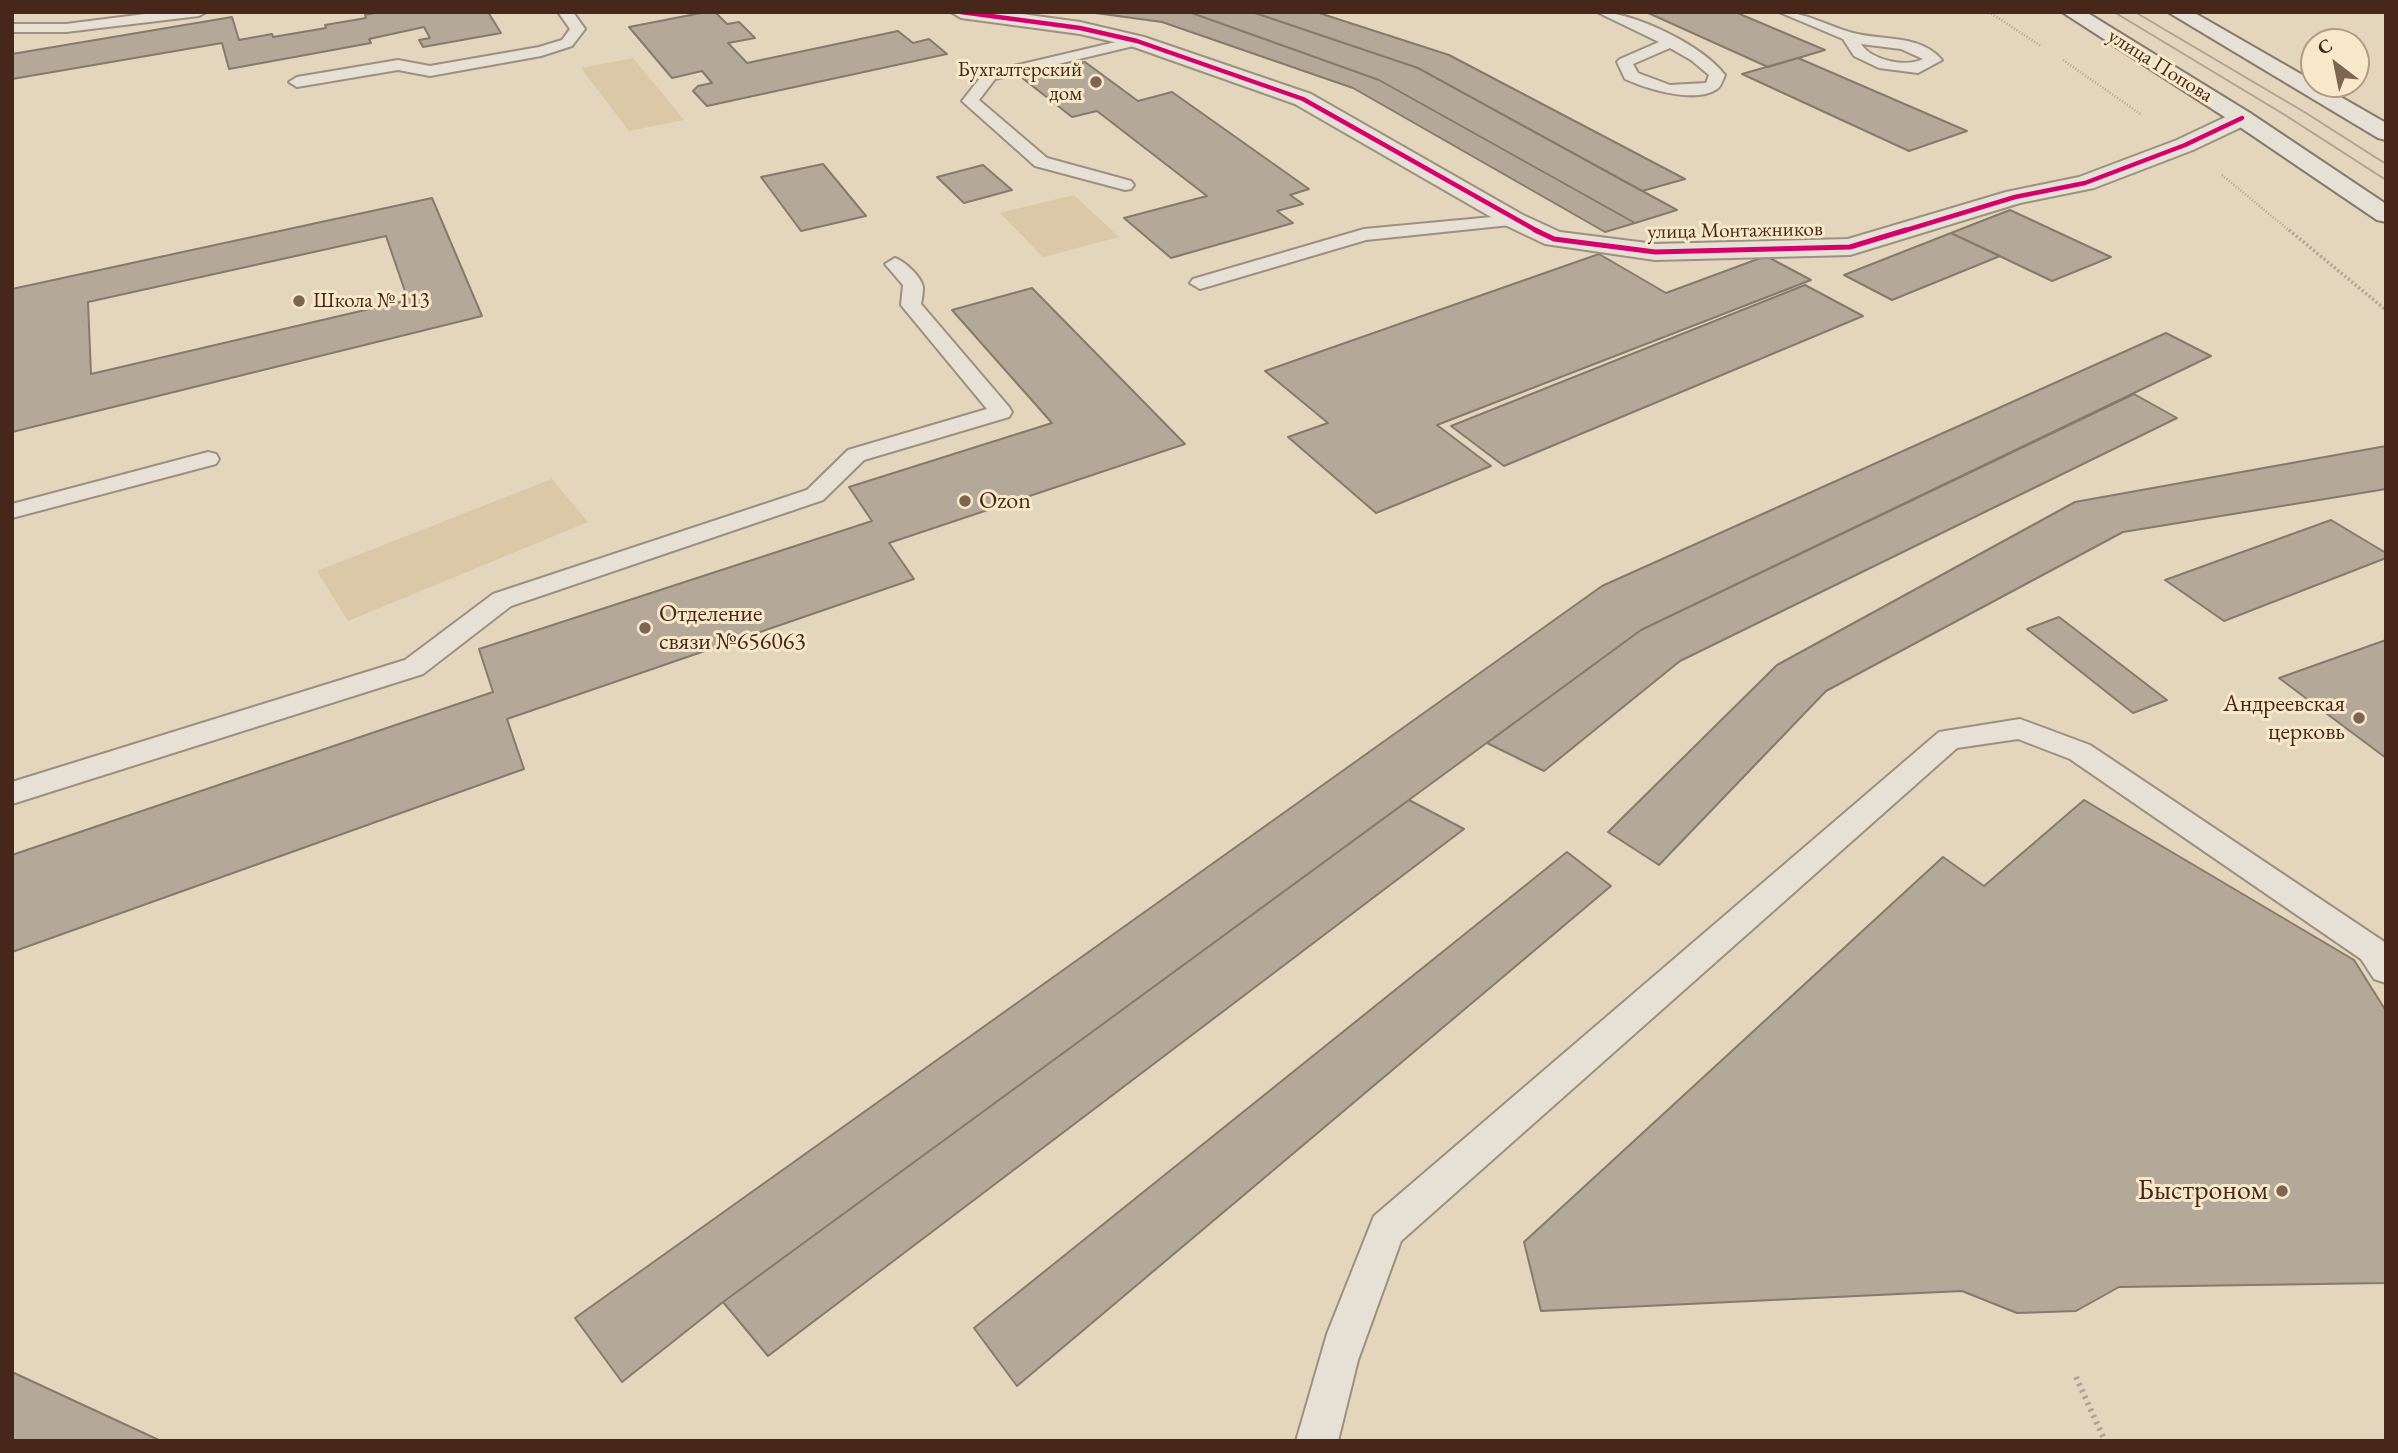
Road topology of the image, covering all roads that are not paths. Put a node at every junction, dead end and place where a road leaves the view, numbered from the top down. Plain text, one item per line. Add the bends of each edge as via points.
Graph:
1 (199, 12) edge
2 (565, 12) edge
3 (961, 12) edge
4 (1604, 12) edge
5 (1786, 12) edge
6 (2072, 12) edge
7 (2178, 12) edge
8 (12, 28) edge
9 (1849, 37) dead end
10 (1137, 41) junction
11 (1669, 43) junction
12 (298, 82) dead end
13 (2242, 118) junction
14 (2386, 133) edge
15 (1125, 185) dead end
16 (2386, 215) edge
17 (1514, 220) junction
18 (895, 264) dead end
19 (1200, 283) dead end
20 (208, 459) dead end
21 (12, 511) edge
22 (12, 793) edge
23 (2386, 969) edge
24 (1317, 1441) edge

1 - 8 lane via 65,27
2 - 12 lane via 578,29 568,43 541,51 430,71 398,65
3 - 10 street, улица Монтажников via 1080,28
4 - 11 lane
5 - 9 lane
6 - 13 street, улица Попова
7 - 14 street
10 - 15 lane via 990,76 970,101 1041,162
10 - 17 street, улица Монтажников via 1303,99
11 - 11 lane via 1709,63 1717,75 1712,86 1687,92 1652,86 1631,76 1625,62
13 - 16 street, улица Попова
13 - 17 street, улица Монтажников via 2085,183 2015,197 1850,247 1655,252 1554,239
17 - 19 lane via 1364,235
18 - 22 lane via 913,284 911,305 1001,412 856,455 815,495 502,600 414,667
20 - 21 lane
23 - 24 lane via 2372,950 2080,752 2020,729 1949,739 1387,1229 1346,1330

